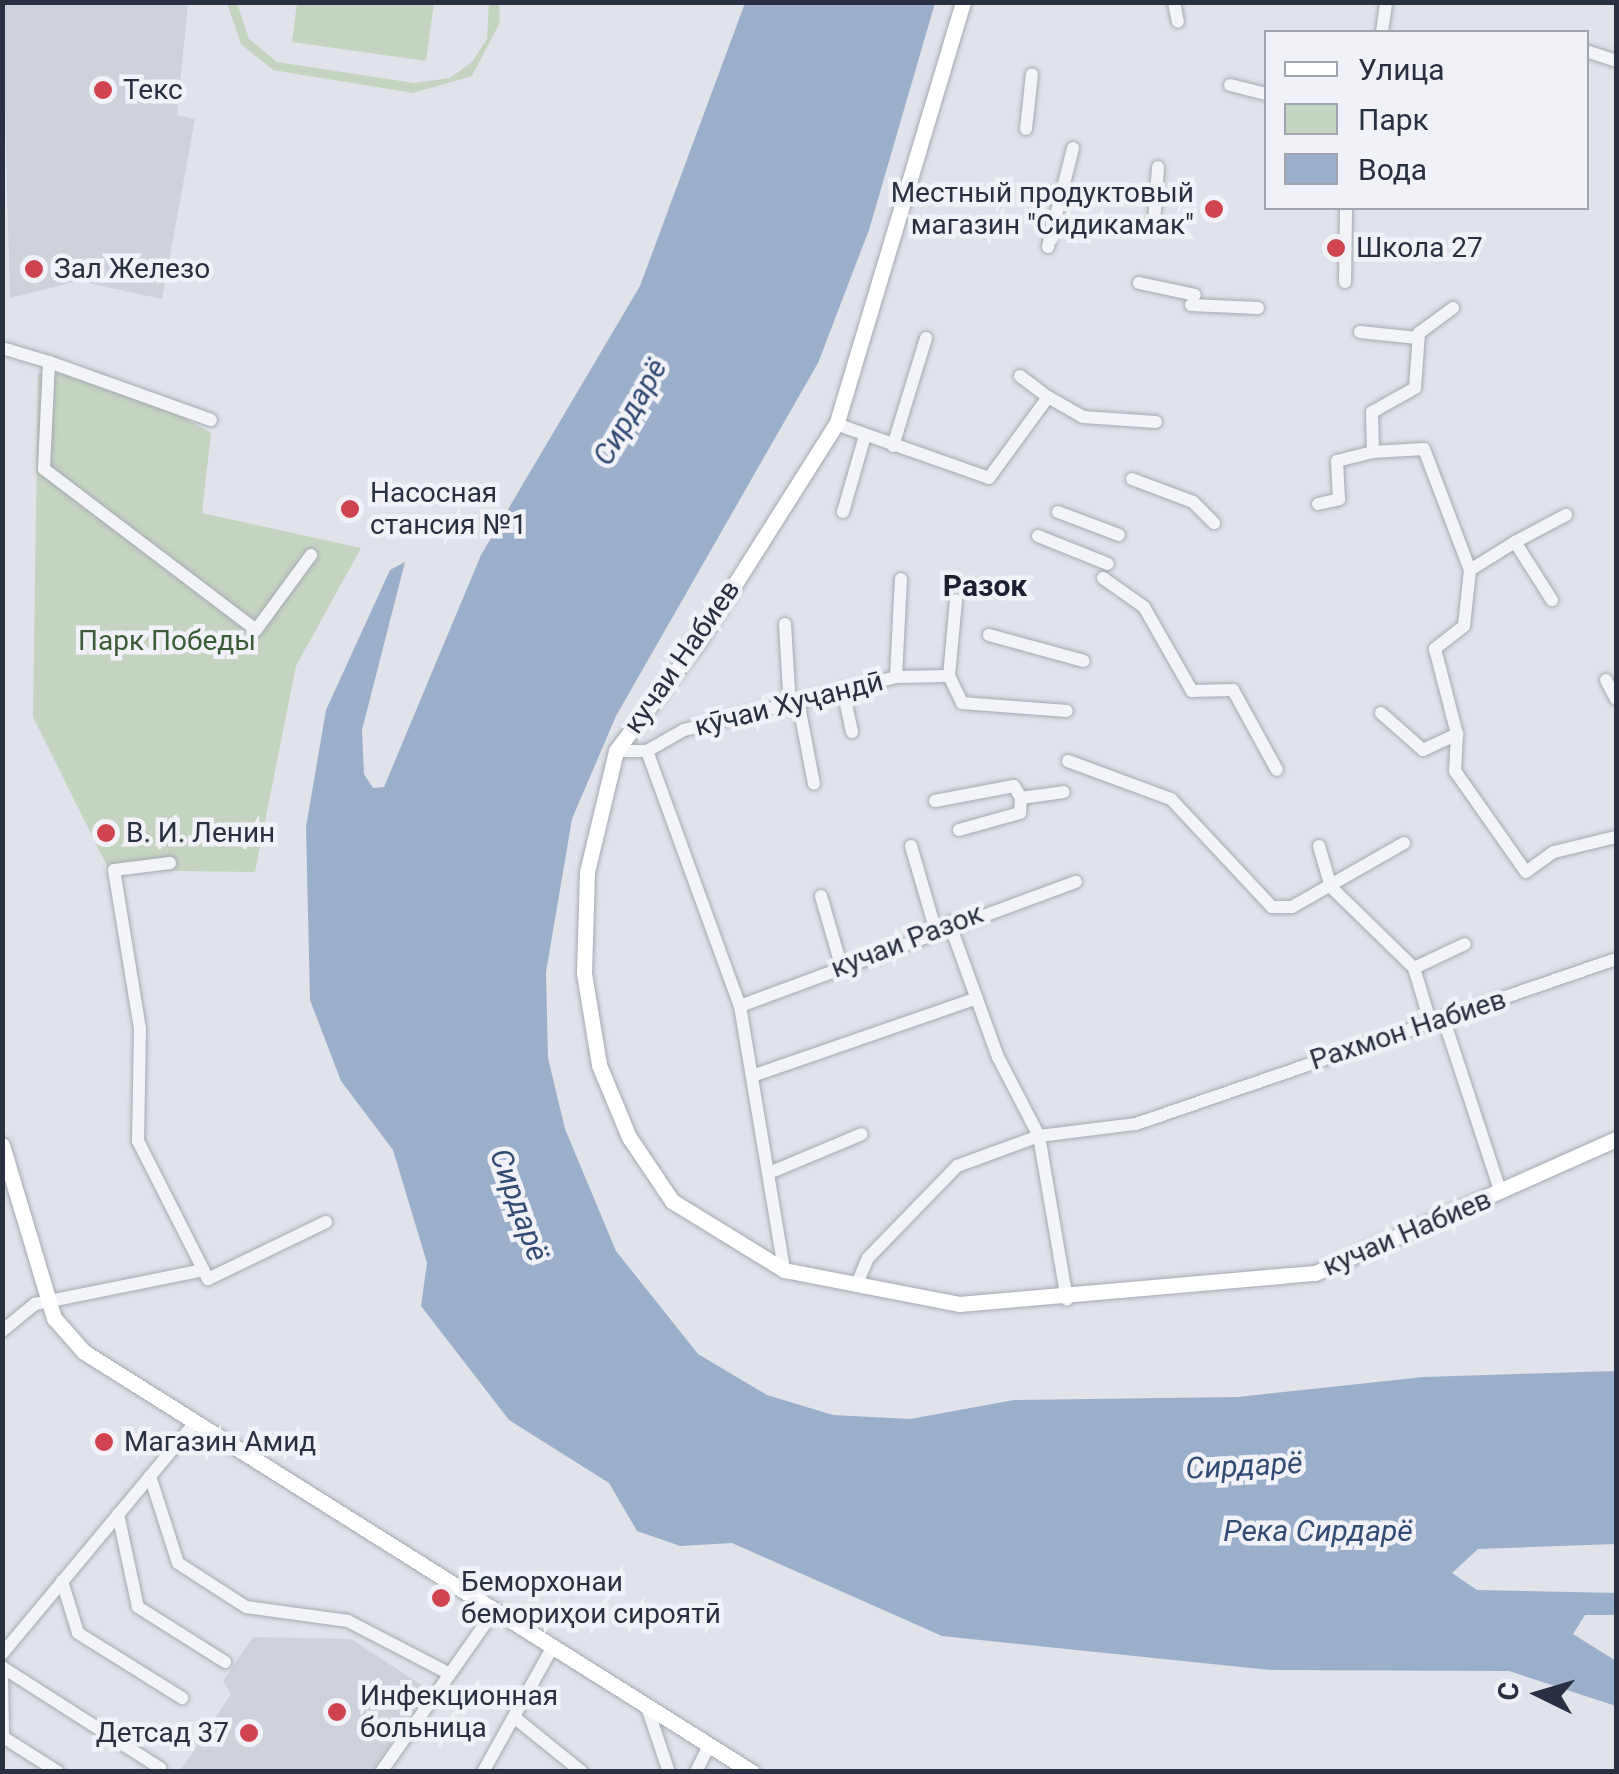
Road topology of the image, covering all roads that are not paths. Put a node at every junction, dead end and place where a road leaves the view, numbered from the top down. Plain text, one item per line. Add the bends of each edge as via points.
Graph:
1 (962, 2) edge
2 (1174, 2) edge
3 (1386, 2) edge
4 (1178, 22) dead end
5 (1382, 30) edge
6 (1589, 52) edge
7 (1616, 61) edge
8 (1032, 74) dead end
9 (1230, 85) dead end
10 (1264, 94) edge
11 (1026, 129) dead end
12 (1074, 148) dead end
13 (1158, 167) dead end
14 (1346, 210) edge
15 (1154, 223) dead end
16 (1048, 246) dead end
17 (1346, 282) dead end
18 (1139, 284) dead end
19 (1258, 308) dead end
20 (1453, 308) dead end
21 (1360, 332) dead end
22 (926, 338) dead end
23 (1418, 338) junction
24 (2, 348) edge
25 (49, 362) junction
26 (1020, 376) dead end
27 (1048, 397) junction
28 (211, 420) dead end
29 (1156, 422) dead end
30 (836, 424) junction
31 (865, 436) junction
32 (893, 446) junction
33 (1373, 452) junction
34 (1132, 479) dead end
35 (1318, 504) dead end
36 (843, 512) dead end
37 (1058, 512) dead end
38 (1566, 515) dead end
39 (1214, 523) dead end
40 (1120, 535) dead end
41 (1038, 536) dead end
42 (1515, 542) junction
43 (311, 555) dead end
44 (1470, 570) junction
45 (901, 579) dead end
46 (956, 600) dead end
47 (1552, 600) dead end
48 (785, 624) dead end
49 (990, 635) dead end
50 (1084, 660) dead end
51 (949, 676) junction
52 (896, 677) junction
53 (1606, 680) dead end
54 (843, 690) junction
55 (1616, 700) edge
56 (794, 707) junction
57 (1067, 710) dead end
58 (1381, 712) dead end
59 (852, 732) dead end
60 (1456, 734) junction
61 (647, 751) junction
62 (616, 752) junction
63 (1068, 760) dead end
64 (1278, 770) dead end
65 (814, 784) dead end
66 (1064, 792) dead end
67 (1020, 798) junction
68 (935, 802) dead end
69 (959, 830) dead end
70 (1616, 836) edge
71 (1404, 844) dead end
72 (911, 846) dead end
73 (1319, 846) dead end
74 (170, 863) dead end
75 (1076, 882) dead end
76 (1331, 887) junction
77 (821, 896) dead end
78 (949, 922) junction
79 (934, 928) junction
80 (1464, 944) dead end
81 (1616, 959) edge
82 (841, 965) junction
83 (1414, 968) junction
84 (977, 998) junction
85 (740, 1006) junction
86 (1437, 1019) junction
87 (755, 1076) junction
88 (862, 1134) dead end
89 (1039, 1136) junction
90 (1616, 1139) edge
91 (2, 1145) edge
92 (774, 1171) junction
93 (1500, 1193) junction
94 (326, 1222) dead end
95 (204, 1270) junction
96 (784, 1270) junction
97 (856, 1286) junction
98 (1067, 1300) junction
99 (49, 1301) junction
100 (2, 1331) edge
101 (195, 1422) junction
102 (150, 1476) junction
103 (118, 1514) junction
104 (62, 1581) junction
105 (495, 1610) junction
106 (553, 1646) junction
107 (2, 1654) edge
108 (225, 1662) dead end
109 (2, 1669) edge
110 (448, 1673) junction
111 (182, 1698) dead end
112 (648, 1710) junction
113 (514, 1717) junction
114 (708, 1747) junction
115 (160, 1768) dead end
116 (486, 1771) edge
117 (58, 1772) edge
118 (381, 1772) edge
119 (582, 1772) edge
120 (669, 1772) edge
121 (696, 1772) edge
122 (752, 1772) edge

1 - 30 main road, кучаи Набиев
2 - 4 street
3 - 5 street
6 - 7 street
8 - 11 street
9 - 10 street
12 - 16 street
13 - 15 street
14 - 17 street
18 - 19 street via 1193,300
20 - 23 street
21 - 23 street
22 - 32 street
23 - 33 street via 1415,388 1372,412
24 - 25 street
25 - 28 street
25 - 43 street via 44,470 256,630
26 - 27 street
27 - 29 street via 1083,417
27 - 32 street via 989,478
30 - 31 street
30 - 62 main road, кучаи Набиев via 698,642
31 - 32 street
31 - 36 street
33 - 35 street via 1337,462 1339,499
33 - 44 street via 1424,449
34 - 39 street via 1193,502
37 - 40 street
38 - 42 street
41 - 64 street via 1106,571 1144,607 1192,691 1225,686
42 - 44 street
42 - 47 street
44 - 60 street via 1464,626 1435,649
45 - 52 street
46 - 51 street
48 - 56 street
49 - 50 street
51 - 52 street, кӯчаи Хуҷандӣ
51 - 57 street via 962,703
52 - 54 street, кӯчаи Хуҷандӣ
53 - 55 street
54 - 56 street, кӯчаи Хуҷандӣ
54 - 59 street
56 - 61 street, кӯчаи Хуҷандӣ via 684,730
56 - 65 street
58 - 60 street via 1424,750
60 - 70 street via 1455,771 1526,872 1554,852
61 - 62 street, кӯчаи Хуҷандӣ
61 - 85 street, кучаи Набиев
62 - 96 main road, кучаи Набиев via 587,872 584,974 599,1065 629,1137 672,1200
63 - 76 street via 1171,799 1280,909
66 - 67 street
67 - 68 street via 1014,786
67 - 69 street via 1020,813
71 - 76 street
72 - 79 street
73 - 76 street
74 - 95 street via 114,870 140,1028 138,1141
75 - 78 street, кучаи Разок
76 - 83 street
77 - 82 street
78 - 79 street, кучаи Разок
78 - 84 street
79 - 82 street, кучаи Разок
80 - 83 street
81 - 86 street, Рахмон Набиев
82 - 85 street, кучаи Разок
83 - 86 street
84 - 87 street
84 - 89 street
85 - 87 street, кучаи Набиев
86 - 89 street, Рахмон Набиев via 1114,1130
86 - 93 street
87 - 92 street, кучаи Набиев
88 - 92 street
89 - 97 street via 957,1166 868,1258
89 - 98 street
90 - 93 main road, кучаи Набиев
91 - 99 main road
92 - 96 street, кучаи Набиев
93 - 98 main road, кучаи Набиев via 1315,1273
94 - 95 street via 208,1279
95 - 99 street
96 - 97 main road, кучаи Набиев
97 - 98 main road, кучаи Набиев via 923,1303
99 - 100 street
99 - 101 main road via 84,1352
101 - 102 street
101 - 105 main road
102 - 103 street
102 - 110 street via 178,1563 246,1608 348,1620
103 - 104 street
103 - 108 street via 138,1607
104 - 107 street
104 - 111 street via 78,1632
105 - 106 main road
105 - 110 street
106 - 112 main road
106 - 113 street
109 - 115 street
109 - 117 street via 3,1737
110 - 118 street
112 - 114 main road
112 - 120 street
113 - 116 street
113 - 119 street
114 - 121 street
114 - 122 main road

